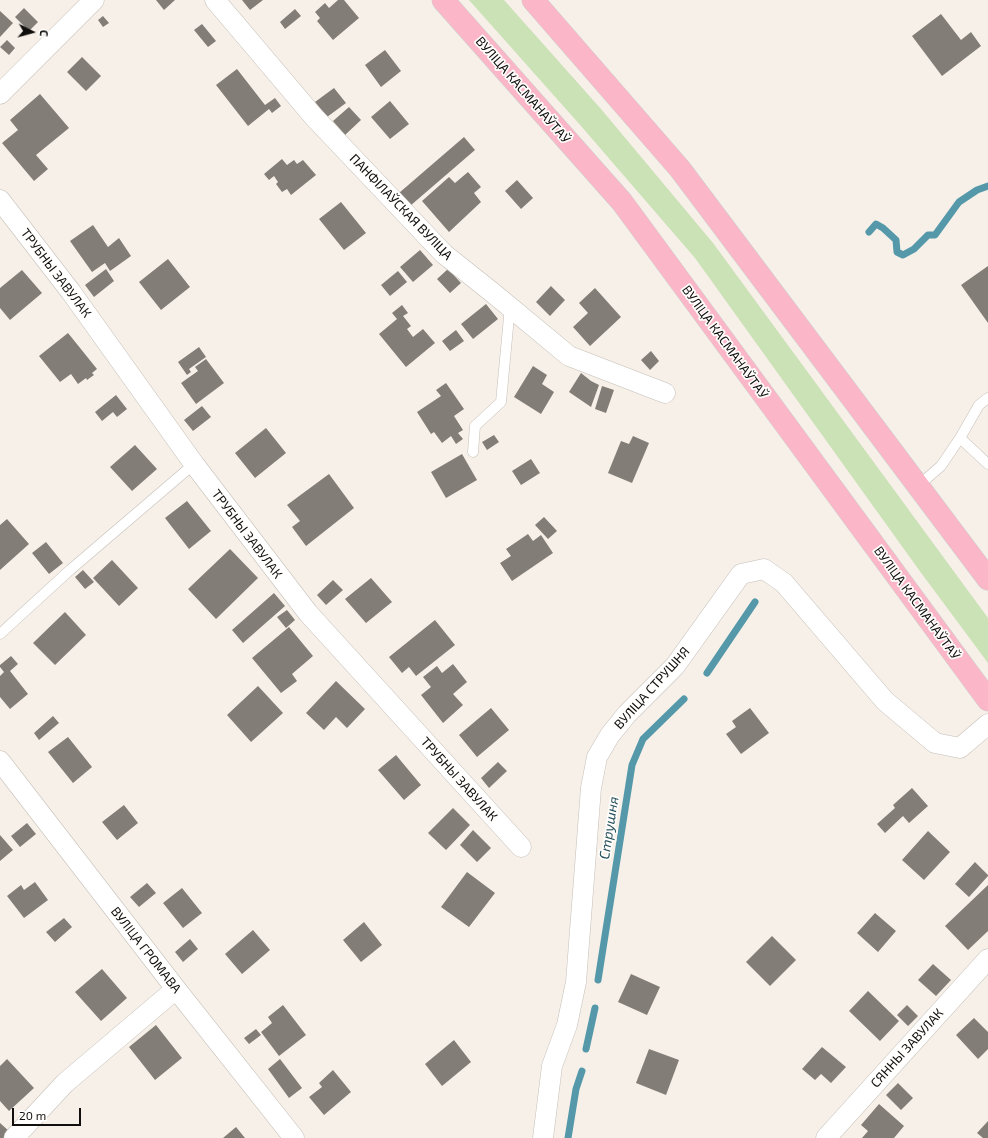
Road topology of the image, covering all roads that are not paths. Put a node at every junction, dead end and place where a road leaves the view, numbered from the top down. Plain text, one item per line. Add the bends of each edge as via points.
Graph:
1 (94, 0) edge
2 (215, 0) edge
3 (443, 0) edge
4 (533, 0) edge
5 (0, 94) edge
6 (0, 200) edge
7 (510, 306) junction
8 (665, 393) dead end
9 (988, 398) edge
10 (960, 438) junction
11 (474, 452) dead end
12 (194, 464) junction
13 (988, 464) edge
14 (918, 486) junction
15 (988, 579) edge
16 (0, 634) edge
17 (988, 700) edge
18 (988, 724) edge
19 (0, 761) edge
20 (521, 847) dead end
21 (988, 958) edge
22 (176, 989) junction
23 (14, 1138) edge
24 (294, 1138) edge
25 (543, 1138) edge
26 (826, 1138) edge

1 - 5 street
2 - 7 street, ПАНФІЛАЎСКАЯ ВУЛІЦА via 314,117 444,254
3 - 17 main road, ВУЛІЦА КАСМАНАЎТАЎ via 622,202
4 - 14 main road via 680,170
6 - 12 street, ТРУБНЫ ЗАВУЛАК via 72,292
7 - 8 street, ПАНФІЛАЎСКАЯ ВУЛІЦА via 568,356
7 - 11 lane via 501,402 475,426
9 - 10 lane via 979,405
10 - 13 lane
10 - 14 lane via 940,466
12 - 16 lane via 70,570
12 - 20 street, ТРУБНЫ ЗАВУЛАК via 308,613
14 - 15 main road
18 - 25 street, ВУЛІЦА СТРУШНЯ via 960,748 935,743 885,701 784,583 764,569 741,574 675,666 627,714 597,757 591,788 576,982 567,1024 552,1066
19 - 22 street, ВУЛІЦА ГРОМАВА
21 - 26 street, СЯННЫ ЗАВУЛАК
22 - 23 street via 65,1083
22 - 24 street, ВУЛІЦА ГРОМАВА

